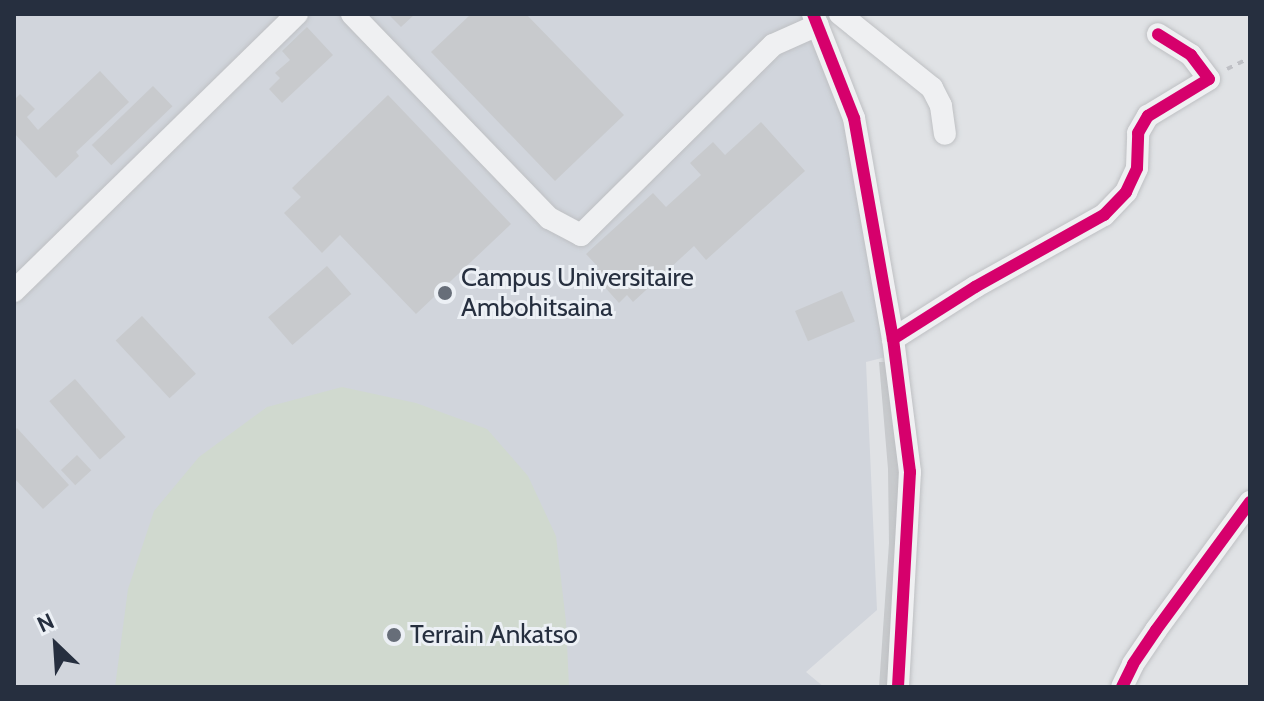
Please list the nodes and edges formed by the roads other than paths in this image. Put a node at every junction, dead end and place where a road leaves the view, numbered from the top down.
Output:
1 (297, 14) edge
2 (352, 14) edge
3 (840, 14) edge
4 (816, 20) edge
5 (1158, 34) dead end
6 (945, 134) dead end
7 (14, 291) edge
8 (893, 339) junction
9 (1250, 502) edge
10 (898, 687) edge
11 (1122, 687) edge

1 - 7 street
2 - 4 street
3 - 6 street
4 - 8 street
5 - 8 street
8 - 10 street
9 - 11 street

